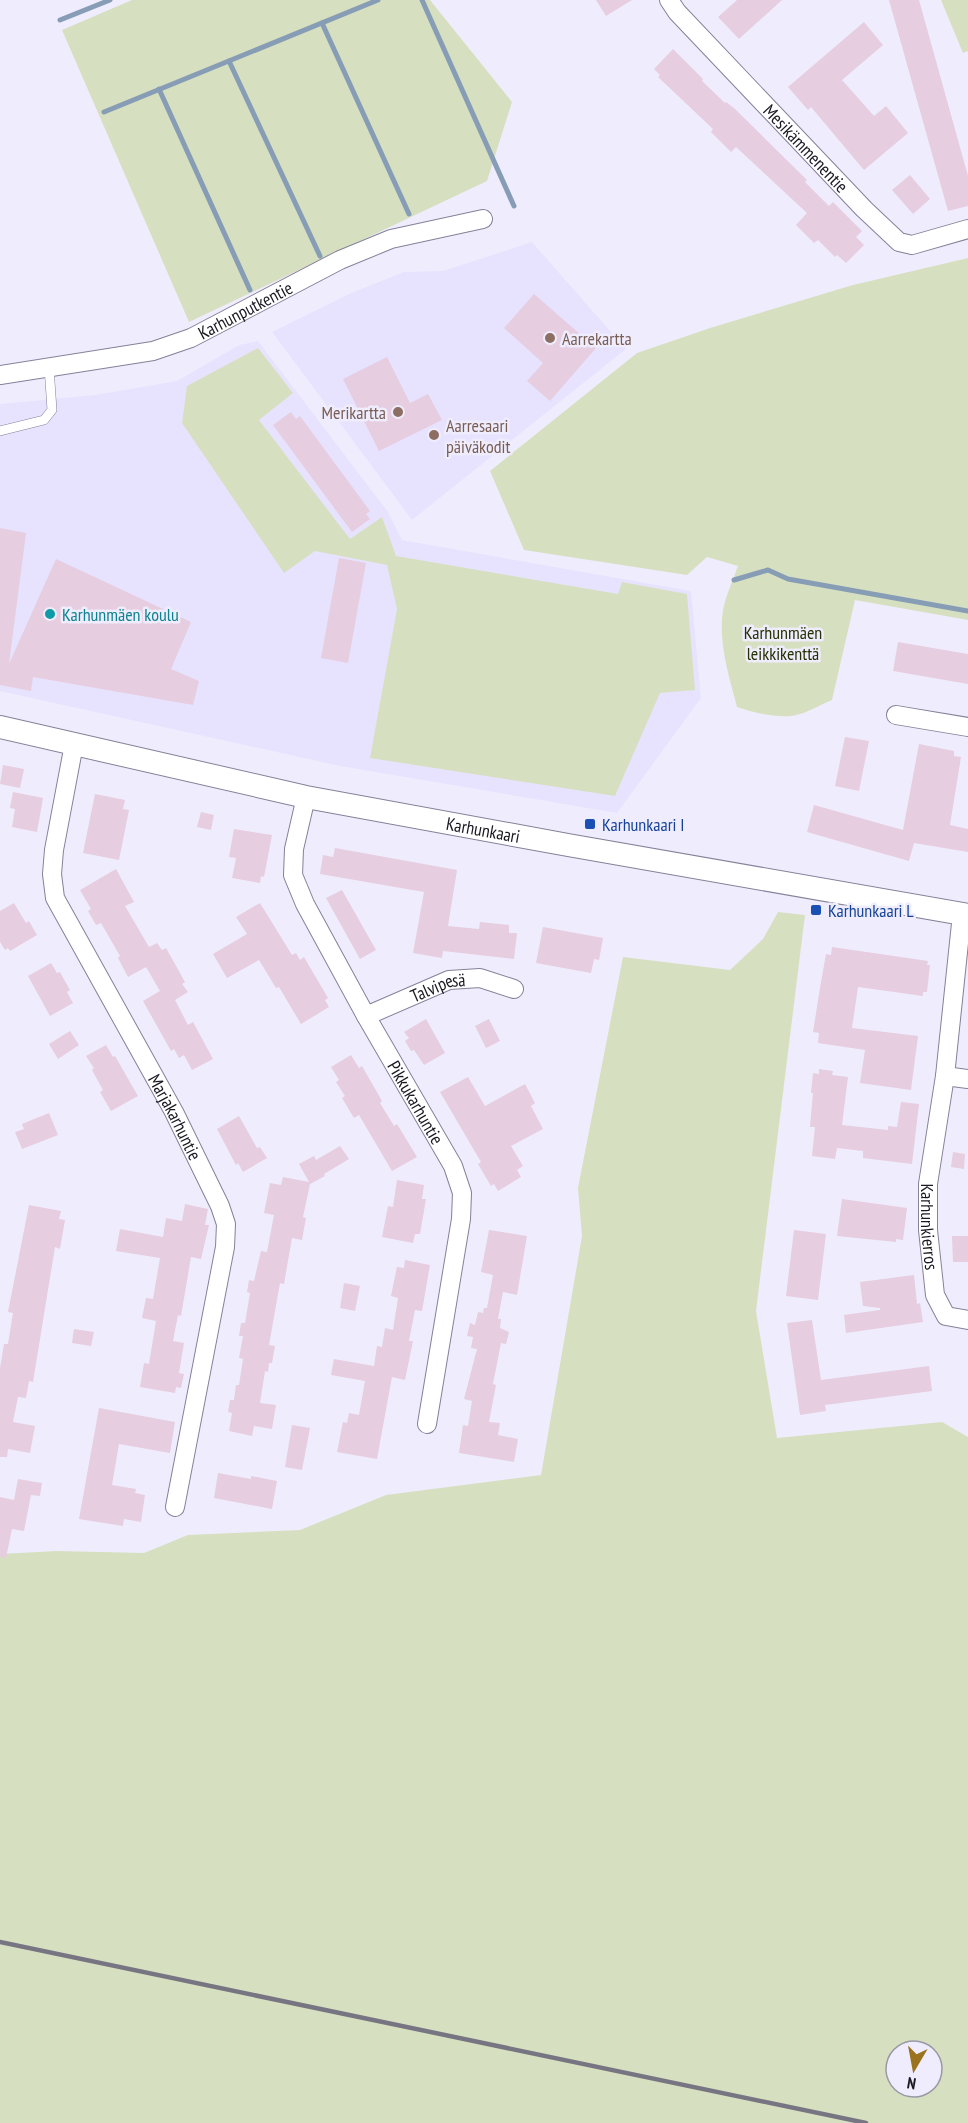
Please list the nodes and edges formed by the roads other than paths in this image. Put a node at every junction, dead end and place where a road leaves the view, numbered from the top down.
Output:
1 (679, 4) edge
2 (483, 219) dead end
3 (968, 229) edge
4 (49, 367) junction
5 (0, 375) edge
6 (0, 431) edge
7 (896, 715) dead end
8 (0, 727) edge
9 (968, 727) edge
10 (74, 744) junction
11 (306, 797) junction
12 (965, 915) edge
13 (514, 989) dead end
14 (366, 1016) junction
15 (945, 1076) junction
16 (968, 1079) edge
17 (968, 1320) edge
18 (427, 1424) dead end
19 (175, 1507) dead end

1 - 3 street, Mesikämmenentie
2 - 4 street, Karhunputkentie
4 - 5 street, Karhunputkentie
4 - 6 lane
7 - 9 street
8 - 10 street, Karhunkaari
10 - 11 street, Karhunkaari
10 - 19 street, Marjakarhuntie
11 - 12 street, Karhunkaari
11 - 14 street, Pikkukarhuntie
12 - 15 street, Karhunkierros
13 - 14 street, Talvipesä
14 - 18 street, Pikkukarhuntie
15 - 16 street
15 - 17 street, Karhunkierros

